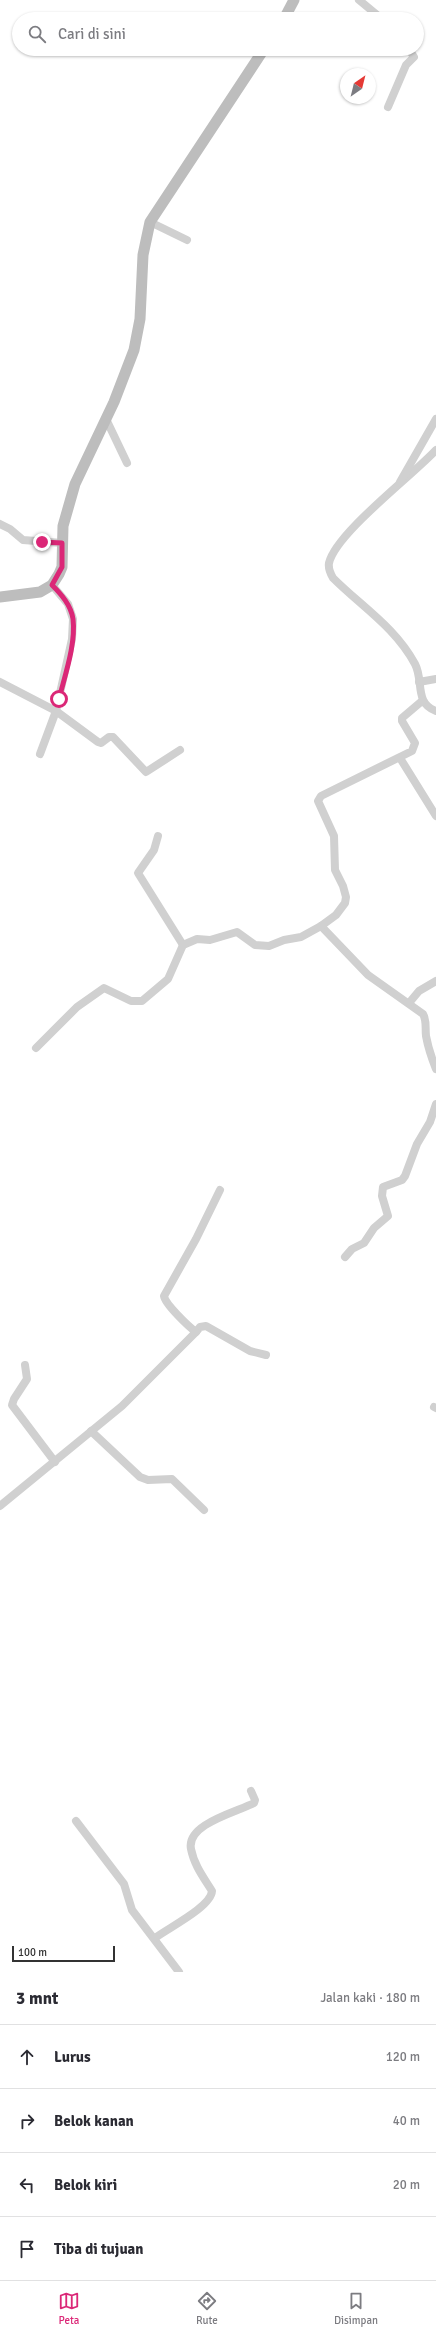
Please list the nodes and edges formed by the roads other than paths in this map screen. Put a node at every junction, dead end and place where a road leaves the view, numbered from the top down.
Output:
1 (294, 0) edge
2 (359, 0) edge
3 (288, 12) edge
4 (374, 12) edge
5 (259, 56) edge
6 (413, 56) edge
7 (388, 107) dead end
8 (150, 222) junction
9 (187, 240) dead end
10 (106, 419) junction
11 (436, 419) edge
12 (436, 450) edge
13 (126, 463) dead end
14 (395, 490) junction
15 (0, 524) edge
16 (62, 543) junction
17 (52, 585) junction
18 (0, 596) edge
19 (436, 679) edge
20 (0, 682) edge
21 (419, 682) junction
22 (422, 701) junction
23 (56, 711) junction
24 (436, 711) edge
25 (180, 750) dead end
26 (40, 754) dead end
27 (400, 758) junction
28 (436, 816) edge
29 (158, 836) dead end
30 (321, 926) junction
31 (183, 945) junction
32 (436, 981) edge
33 (409, 1003) junction
34 (36, 1048) dead end
35 (436, 1070) edge
36 (436, 1104) edge
37 (220, 1190) dead end
38 (345, 1257) dead end
39 (196, 1332) junction
40 (266, 1355) dead end
41 (24, 1365) dead end
42 (91, 1431) junction
43 (55, 1462) junction
44 (0, 1506) edge
45 (204, 1510) dead end
46 (251, 1790) dead end
47 (76, 1821) dead end
48 (155, 1938) junction
49 (179, 1972) edge

1 - 3 street
2 - 4 street
5 - 8 street
6 - 7 street
8 - 9 street
8 - 10 street
10 - 13 street
10 - 16 street
11 - 14 street
12 - 14 street
14 - 21 street
15 - 16 street
16 - 17 street
17 - 18 street
17 - 23 street
19 - 21 street
20 - 23 street
21 - 22 street
22 - 24 street
22 - 27 street
23 - 25 street
23 - 26 street
27 - 28 street
27 - 30 street
29 - 31 street
30 - 31 street
30 - 33 street
31 - 34 street
32 - 33 street
33 - 35 street
36 - 38 street
37 - 39 street
39 - 40 street
39 - 42 street
41 - 43 street
42 - 43 street
42 - 45 street
43 - 44 street
46 - 48 street
47 - 48 street
48 - 49 street

